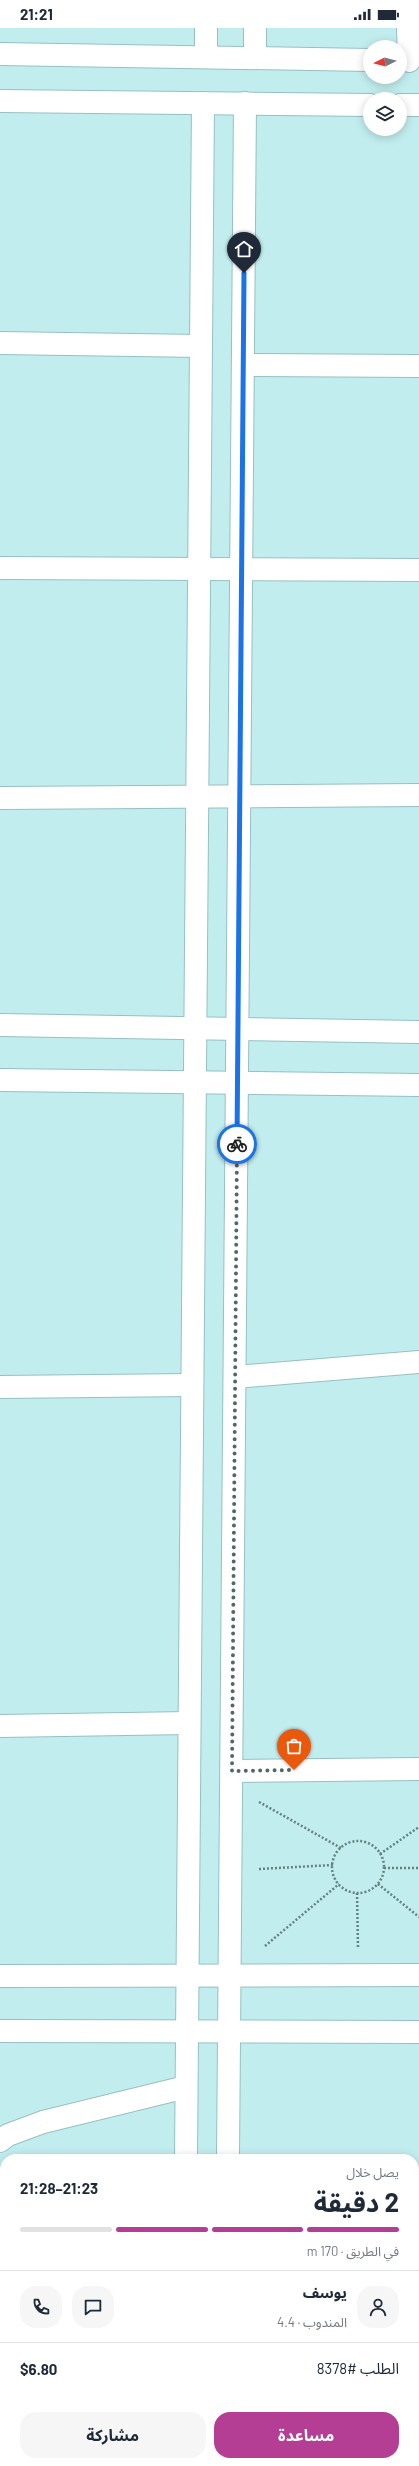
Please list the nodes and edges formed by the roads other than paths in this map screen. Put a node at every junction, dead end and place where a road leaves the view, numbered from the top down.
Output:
1 (206, 28) edge
2 (255, 28) edge
3 (408, 28) edge
4 (0, 54) edge
5 (206, 57) junction
6 (255, 58) junction
7 (363, 60) edge
8 (409, 61) edge
9 (0, 101) edge
10 (203, 103) junction
11 (245, 103) junction
12 (363, 105) edge
13 (407, 105) edge
14 (419, 105) edge
15 (0, 343) edge
16 (201, 346) junction
17 (244, 365) junction
18 (419, 366) edge
19 (0, 568) edge
20 (199, 569) junction
21 (242, 569) junction
22 (419, 570) edge
23 (419, 795) edge
24 (197, 796) junction
25 (240, 796) junction
26 (0, 798) edge
27 (0, 1025) edge
28 (195, 1029) junction
29 (238, 1029) junction
30 (419, 1032) edge
31 (0, 1080) edge
32 (195, 1082) junction
33 (237, 1083) junction
34 (419, 1085) edge
35 (419, 1362) edge
36 (235, 1377) junction
37 (192, 1385) junction
38 (0, 1387) edge
39 (189, 1723) junction
40 (0, 1726) edge
41 (419, 1769) edge
42 (231, 1779) junction
43 (419, 1975) edge
44 (0, 1976) edge
45 (187, 1976) junction
46 (230, 1976) junction
47 (0, 2031) edge
48 (187, 2031) junction
49 (229, 2031) junction
50 (419, 2032) edge
51 (186, 2087) junction
52 (0, 2141) edge
53 (186, 2154) edge
54 (228, 2154) edge

1 - 5 street
2 - 6 street
3 - 8 street
4 - 5 street
5 - 6 street
6 - 7 street
9 - 10 street
10 - 11 street
10 - 16 street
11 - 12 street
11 - 17 street
13 - 14 street
15 - 16 street
16 - 20 street
17 - 18 street
17 - 21 street
19 - 20 street
20 - 21 street
20 - 24 street
21 - 22 street
21 - 25 street
23 - 25 street
24 - 25 street
24 - 26 street
24 - 28 street
25 - 29 street
27 - 28 street
28 - 29 street
28 - 32 street
29 - 30 street
29 - 33 street
31 - 32 street
32 - 33 street
32 - 37 street
33 - 34 street
33 - 36 street
35 - 36 street
36 - 42 street
37 - 38 street
37 - 39 street
39 - 40 street
39 - 45 street
41 - 42 street
42 - 46 street
43 - 46 street
44 - 45 street
45 - 46 street
45 - 48 street
46 - 49 street
47 - 48 street
48 - 49 street
48 - 51 street
49 - 50 street
49 - 54 street
51 - 52 street
51 - 53 street

